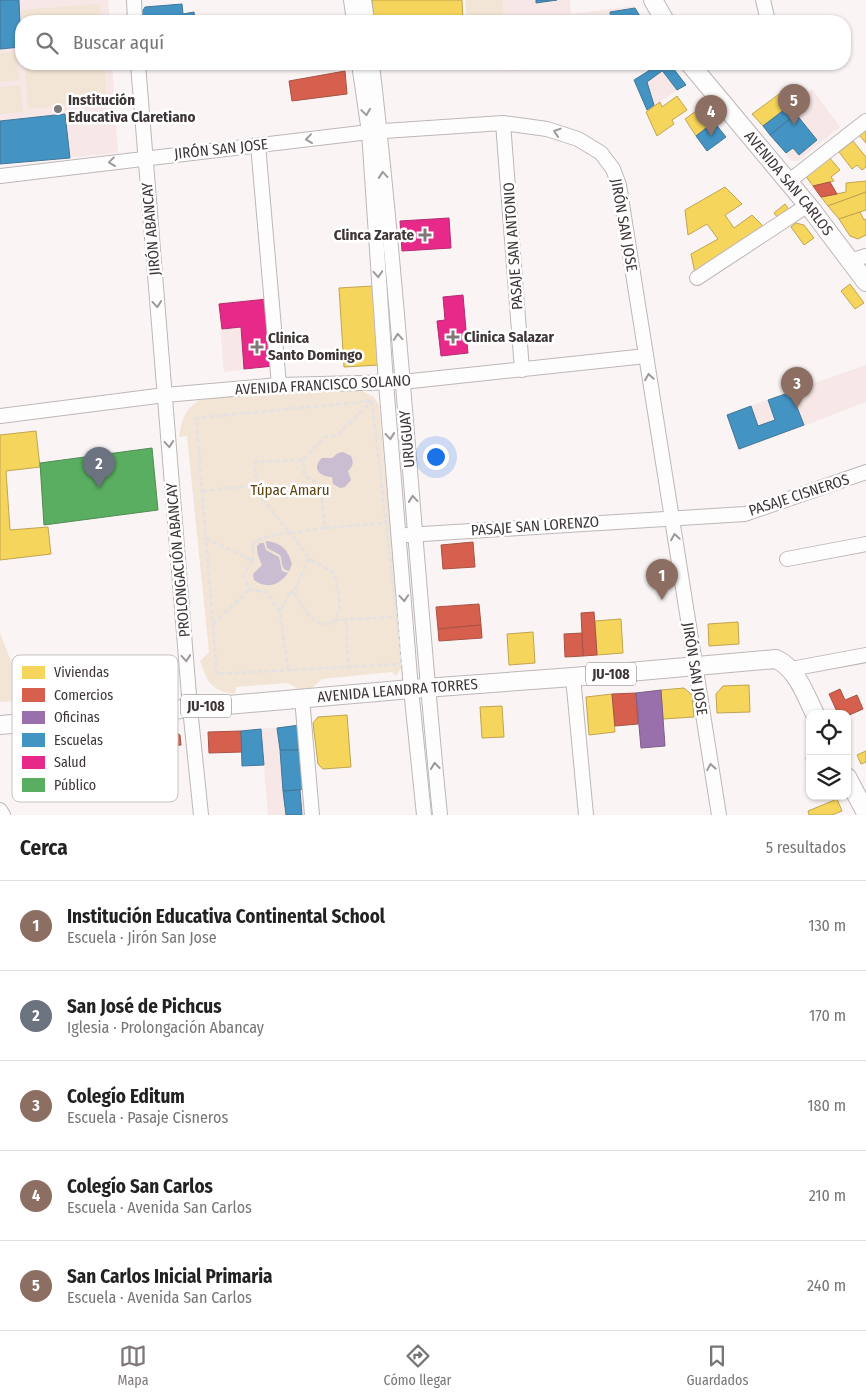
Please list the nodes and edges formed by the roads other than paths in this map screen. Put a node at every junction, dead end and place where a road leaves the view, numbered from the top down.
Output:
1 (134, 0) edge
2 (351, 0) edge
3 (364, 0) edge
4 (653, 0) edge
5 (763, 0) edge
6 (135, 15) edge
7 (353, 15) edge
8 (366, 15) edge
9 (662, 15) edge
10 (767, 15) edge
11 (138, 70) edge
12 (361, 70) edge
13 (372, 70) edge
14 (695, 70) edge
15 (866, 120) edge
16 (503, 123) junction
17 (374, 132) junction
18 (258, 145) junction
19 (145, 158) junction
20 (0, 176) edge
21 (788, 182) junction
22 (808, 205) junction
23 (858, 259) edge
24 (697, 278) dead end
25 (866, 282) edge
26 (646, 356) junction
27 (522, 370) junction
28 (402, 382) junction
29 (386, 383) junction
30 (279, 385) junction
31 (165, 395) junction
32 (0, 416) edge
33 (866, 472) edge
34 (671, 517) junction
35 (416, 534) junction
36 (399, 536) junction
37 (866, 544) edge
38 (787, 559) dead end
39 (866, 655) edge
40 (695, 666) junction
41 (791, 669) junction
42 (573, 677) junction
43 (419, 688) junction
44 (302, 698) junction
45 (190, 708) junction
46 (178, 709) edge
47 (813, 710) edge
48 (851, 784) edge
49 (0, 810) edge
50 (866, 813) edge
51 (3, 815) edge
52 (200, 815) edge
53 (312, 815) edge
54 (424, 815) edge
55 (440, 815) edge
56 (586, 815) edge
57 (718, 815) edge

1 - 6 street
2 - 7 street
3 - 8 street
4 - 9 main road
5 - 10 street
11 - 19 street, JIRÓN ABANCAY
12 -> 17 street, URUGUAY
13 - 17 street, URUGUAY
14 - 21 main road, AVENIDA SAN CARLOS
15 - 21 street
16 - 17 street, JIRÓN SAN JOSE
26 -> 16 street, JIRÓN SAN JOSE
16 - 27 street, PASAJE SAN ANTONIO
17 -> 18 street, JIRÓN SAN JOSE
28 -> 17 street, URUGUAY
17 -> 29 street, URUGUAY
18 - 19 street, JIRÓN SAN JOSE
18 - 30 street
19 -> 20 street, JIRÓN SAN JOSE
19 -> 31 street, JIRÓN ABANCAY
21 - 22 main road, AVENIDA SAN CARLOS
22 - 23 main road, AVENIDA SAN CARLOS
22 - 24 street
23 - 25 main road, AVENIDA SAN CARLOS
26 - 27 street, AVENIDA FRANCISCO SOLANO
34 -> 26 street, JIRÓN SAN JOSE
27 - 28 street, AVENIDA FRANCISCO SOLANO
28 - 29 street, AVENIDA FRANCISCO SOLANO
35 -> 28 street, URUGUAY
29 - 30 street, AVENIDA FRANCISCO SOLANO
29 -> 36 street, URUGUAY
30 - 31 street, AVENIDA FRANCISCO SOLANO
31 - 32 street, AVENIDA FRANCISCO SOLANO
31 -> 45 street, PROLONGACIÓN ABANCAY
33 - 34 street, PASAJE CISNEROS
34 - 35 street, PASAJE SAN LORENZO
40 -> 34 street, JIRÓN SAN JOSE
35 - 36 street, PASAJE SAN LORENZO
35 - 43 street, URUGUAY
36 -> 43 street, URUGUAY
37 - 38 street
39 - 41 street
40 - 41 main road, AVENIDA LEANDRA TORRES / JU-108
40 - 42 main road, AVENIDA LEANDRA TORRES / JU-108
57 -> 40 street, JIRÓN SAN JOSE
41 - 47 main road
42 - 43 main road, AVENIDA LEANDRA TORRES / JU-108
42 - 56 street
43 - 44 main road, AVENIDA LEANDRA TORRES / JU-108
43 - 54 street, URUGUAY
55 -> 43 street, URUGUAY
44 - 45 main road, AVENIDA LEANDRA TORRES / JU-108
44 - 53 street
45 - 46 main road, AVENIDA LEANDRA TORRES / JU-108
45 - 52 street, PROLONGACIÓN ABANCAY
48 - 50 main road
49 - 51 street

